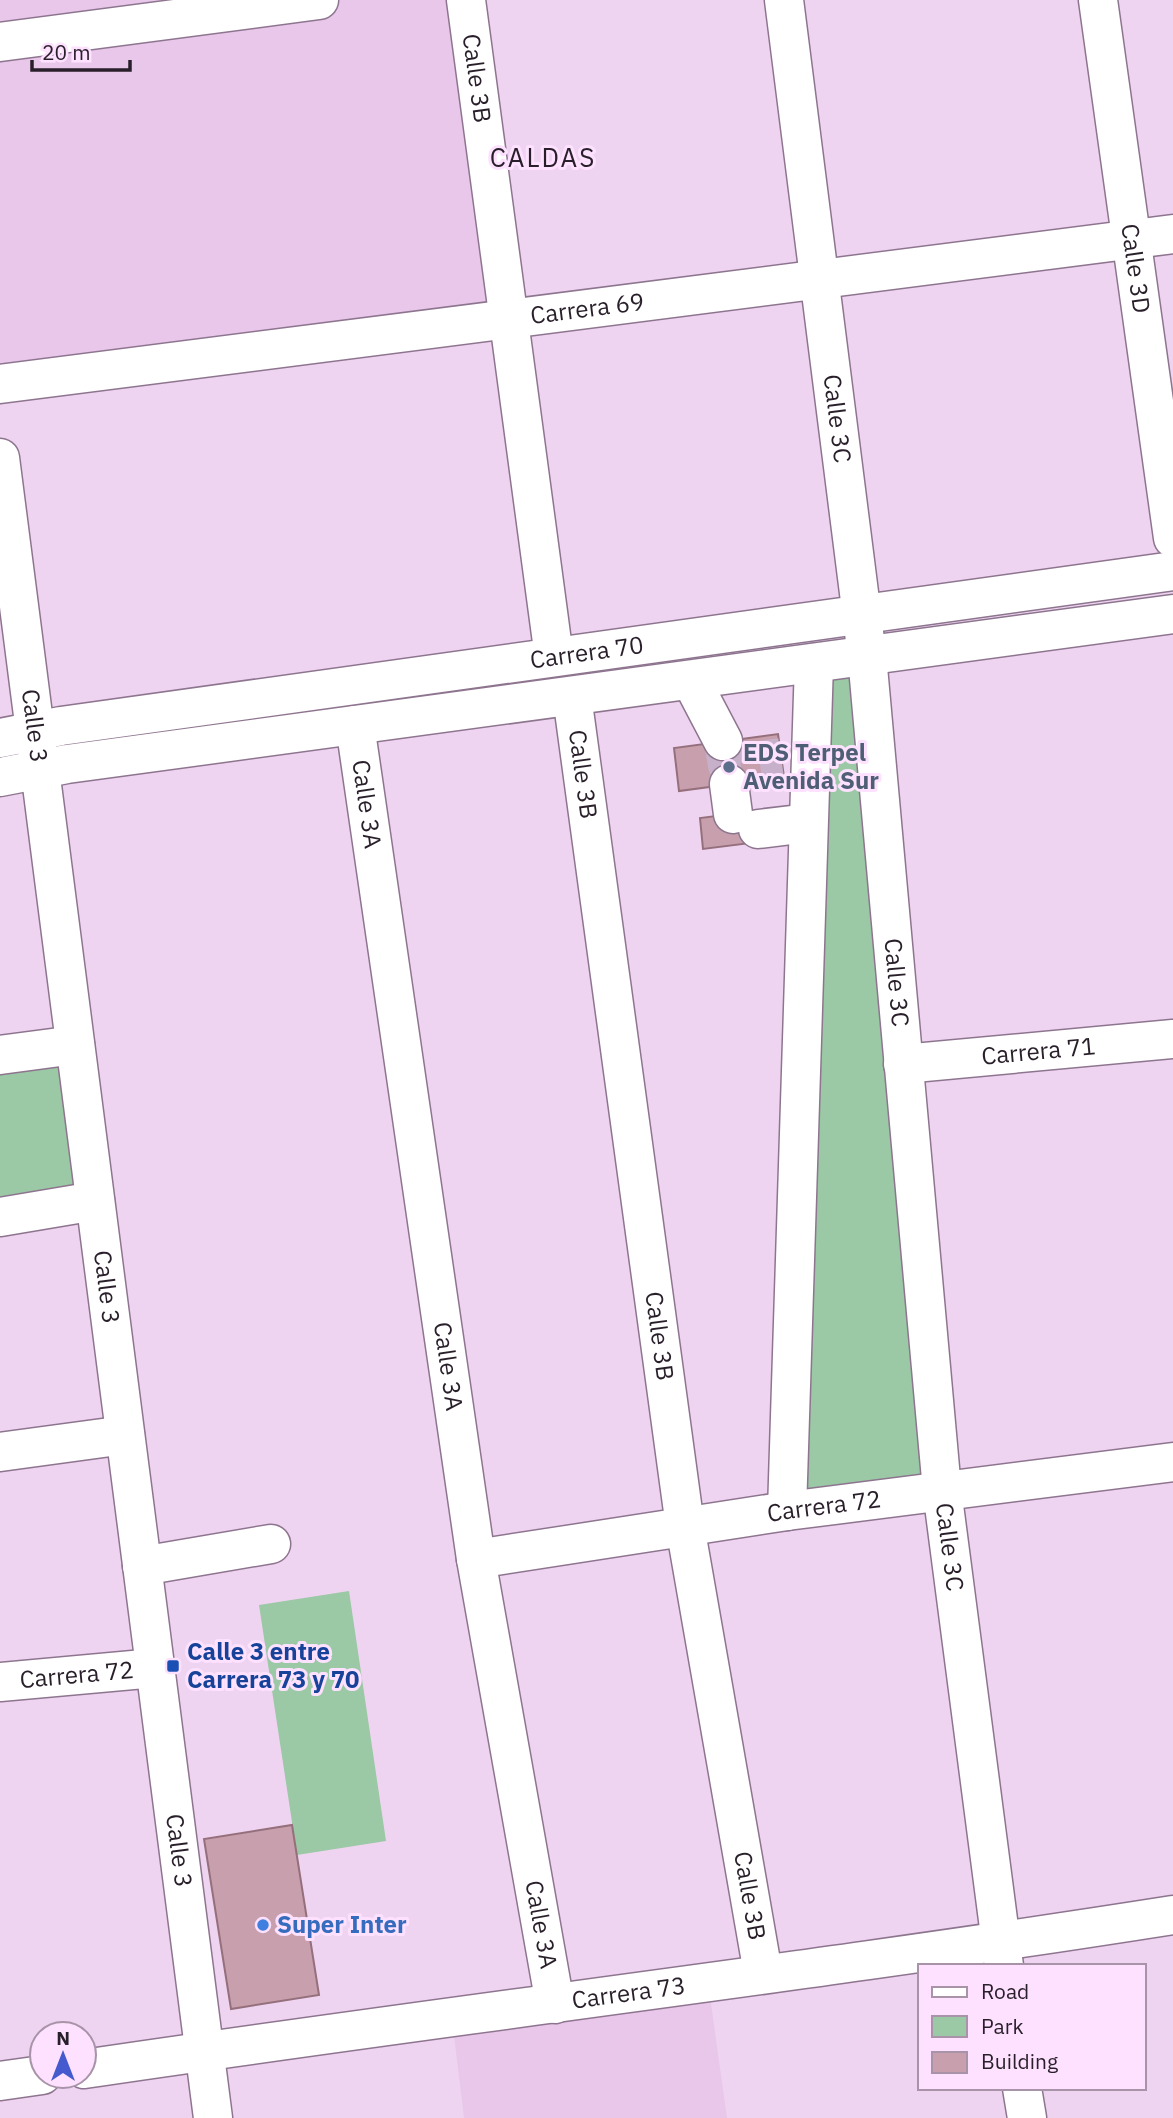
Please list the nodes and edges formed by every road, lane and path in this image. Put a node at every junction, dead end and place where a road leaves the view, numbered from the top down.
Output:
1 (319, 0) edge
2 (467, 0) edge
3 (784, 0) edge
4 (1098, 0) edge
5 (0, 42) edge
6 (1173, 234) edge
7 (1131, 239) junction
8 (819, 278) junction
9 (509, 318) junction
10 (0, 384) edge
11 (0, 458) edge
12 (1173, 538) edge
13 (1173, 571) edge
14 (860, 614) junction
15 (1173, 614) edge
16 (867, 656) junction
17 (554, 657) junction
18 (814, 663) junction
19 (691, 680) junction
20 (572, 696) junction
21 (355, 725) junction
22 (17, 734) edge
23 (723, 741) tunnel mouth
24 (40, 768) junction
25 (0, 776) edge
26 (740, 809) dead end
27 (808, 823) junction
28 (1173, 1039) edge
29 (75, 1045) junction
30 (0, 1055) edge
31 (903, 1064) junction
32 (95, 1201) junction
33 (0, 1217) edge
34 (125, 1435) junction
35 (0, 1452) edge
36 (1173, 1462) edge
37 (942, 1490) junction
38 (787, 1511) junction
39 (685, 1526) junction
40 (271, 1544) dead end
41 (476, 1559) junction
42 (142, 1566) junction
43 (155, 1668) junction
44 (0, 1682) edge
45 (1173, 1915) edge
46 (1002, 1954) edge
47 (763, 1973) junction
48 (555, 2004) junction
49 (204, 2052) junction
50 (98, 2067) edge
51 (28, 2078) edge
52 (0, 2081) edge
53 (1022, 2090) edge
54 (213, 2118) edge
55 (1027, 2118) edge

1 - 5 street
2 - 9 street, Calle 3B
3 - 8 street, Calle 3C
4 - 7 street, Calle 3D
6 - 7 street, Carrera 69
7 - 8 street, Carrera 69
7 - 12 street, Calle 3D
8 - 9 street, Carrera 69
8 - 14 street, Calle 3C
9 - 10 street, Carrera 69
9 - 17 street, Calle 3B
11 - 22 street, Calle 3
13 - 14 street, Carrera 70
14 - 16 street, Calle 3C
14 - 17 street, Carrera 70
15 - 16 street, Carrera 70
16 - 18 street, Carrera 70
16 - 31 street, Calle 3C
17 - 22 street, Carrera 70
18 - 19 street, Carrera 70
18 - 27 street
19 - 20 street, Carrera 70
19 - 23 street
20 - 21 street, Carrera 70
20 - 39 street, Calle 3B
21 - 24 street, Carrera 70
21 - 41 street, Calle 3A
22 - 24 street, Calle 3
24 - 25 street, Carrera 70
24 - 29 street, Calle 3
26 - 27 street
27 - 38 street
28 - 31 street, Carrera 71
29 - 30 street
29 - 32 street, Calle 3
31 - 37 street, Calle 3C
32 - 33 street
32 - 34 street, Calle 3
34 - 35 street
34 - 42 street, Calle 3
36 - 37 street, Carrera 72
37 - 38 street, Carrera 72
37 - 46 street, Calle 3C
38 - 39 street, Carrera 72
39 - 41 street, Carrera 72
39 - 47 street, Calle 3B
40 - 42 street
41 - 48 street, Calle 3A
42 - 43 street, Calle 3
43 - 44 street, Carrera 72
43 - 49 street, Calle 3
45 - 46 street, Carrera 73
46 - 47 street, Carrera 73
47 - 48 street, Carrera 73
48 - 49 street, Carrera 73
49 - 50 street, Carrera 73
49 - 54 street, Calle 3
51 - 52 street
53 - 55 street

